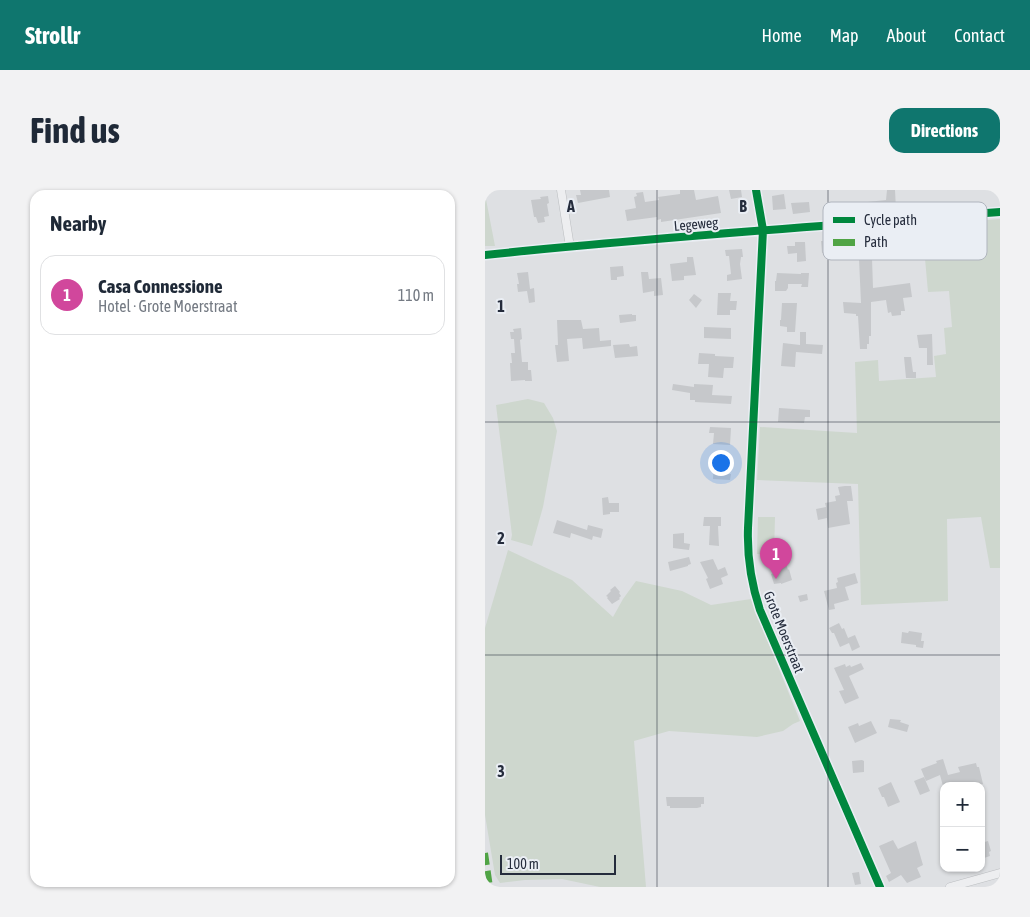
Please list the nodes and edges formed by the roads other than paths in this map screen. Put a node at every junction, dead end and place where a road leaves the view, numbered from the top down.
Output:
1 (561, 190) edge
2 (757, 190) edge
3 (1000, 212) edge
4 (987, 213) edge
5 (823, 225) edge
6 (763, 230) junction
7 (570, 247) junction
8 (485, 255) edge
9 (1000, 873) edge
10 (880, 887) edge
11 (950, 887) edge

1 - 7 street
2 - 6 street, Grote Moerstraat
3 - 4 street, Legeweg
5 - 6 street, Legeweg
6 - 7 street, Legeweg
6 - 10 street, Grote Moerstraat
7 - 8 street, Legeweg
9 - 11 street

